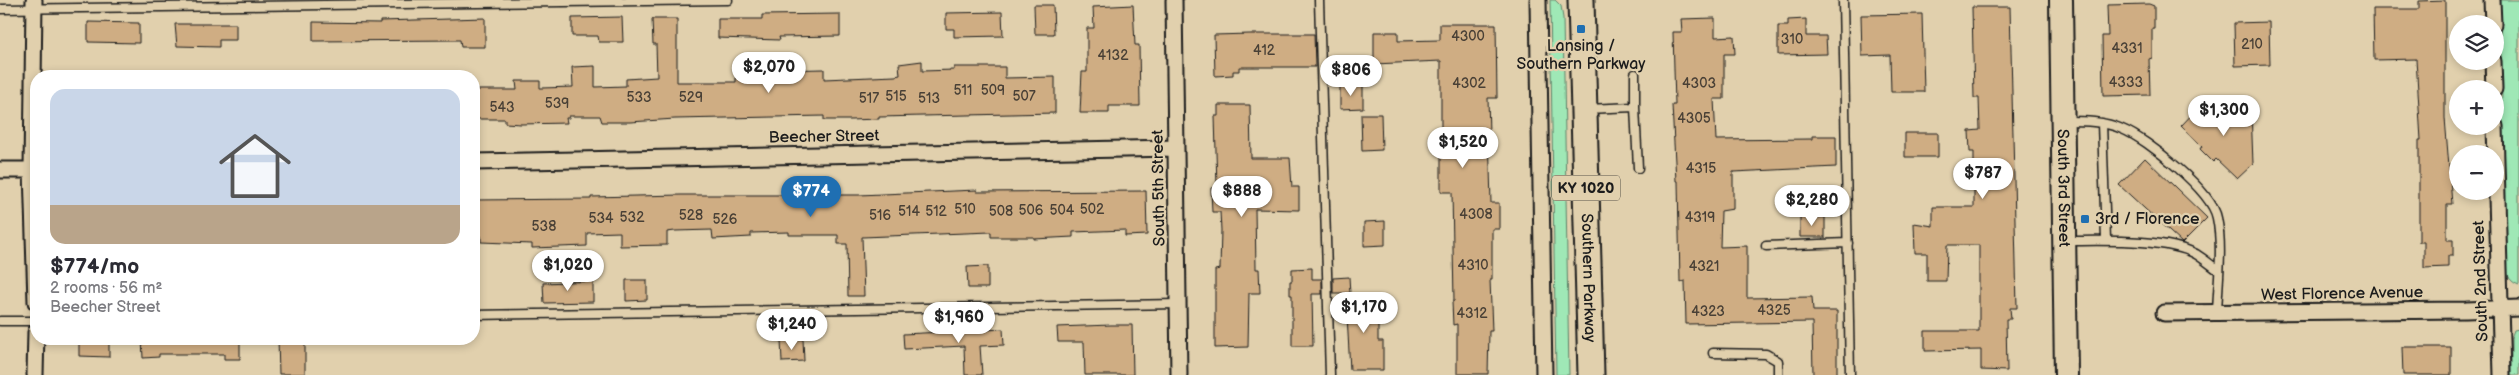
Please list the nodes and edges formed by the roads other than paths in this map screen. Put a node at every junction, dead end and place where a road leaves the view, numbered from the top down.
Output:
1 (728, 0) edge
2 (1174, 0) edge
3 (1319, 0) edge
4 (1538, 0) edge
5 (1581, 0) edge
6 (1843, 0) edge
7 (2061, 0) edge
8 (2492, 0) edge
9 (34, 4) edge
10 (0, 9) edge
11 (2493, 15) edge
12 (34, 70) edge
13 (1634, 74) dead end
14 (1635, 107) junction
15 (1584, 109) junction
16 (2064, 120) junction
17 (2102, 123) junction
18 (2495, 135) edge
19 (1175, 148) junction
20 (480, 162) edge
21 (1638, 168) dead end
22 (0, 170) edge
23 (30, 170) edge
24 (2065, 240) junction
25 (2106, 240) junction
26 (1848, 242) junction
27 (1766, 246) dead end
28 (2218, 270) junction
29 (1179, 304) junction
30 (2499, 308) junction
31 (2519, 308) edge
32 (2217, 312) junction
33 (2164, 313) dead end
34 (480, 315) edge
35 (0, 321) edge
36 (30, 321) edge
37 (36, 345) edge
38 (1713, 352) dead end
39 (35, 375) edge
40 (1179, 375) edge
41 (1330, 375) edge
42 (1544, 375) edge
43 (1591, 375) edge
44 (1778, 375) edge
45 (1850, 375) edge
46 (2066, 375) edge
47 (2502, 375) edge

1 - 9 lane
2 - 19 street, South 5th Street
3 - 41 lane
4 - 42 street
5 - 15 main road, Southern Parkway / KY 1020
6 - 26 lane
7 - 16 main road, South 3rd Street
8 - 11 street
9 - 10 lane
9 - 12 street
13 - 14 lane
14 - 15 lane
14 - 21 lane
15 - 43 main road, Southern Parkway / KY 1020
16 - 17 lane
16 - 24 main road, South 3rd Street
17 - 25 lane
17 - 28 lane
18 - 30 street, South 2nd Street
19 - 20 street, Beecher Street
19 - 29 street, South 5th Street
22 - 23 street
24 - 25 lane
24 - 46 main road, South 3rd Street
25 - 28 lane
26 - 27 lane
26 - 45 lane
28 - 32 lane
29 - 34 lane
29 - 40 street, South 5th Street
30 - 31 street, West Florence Avenue
30 - 32 street, West Florence Avenue
30 - 47 street, South 2nd Street
32 - 33 street, West Florence Avenue
35 - 36 lane
37 - 39 street
38 - 44 lane

